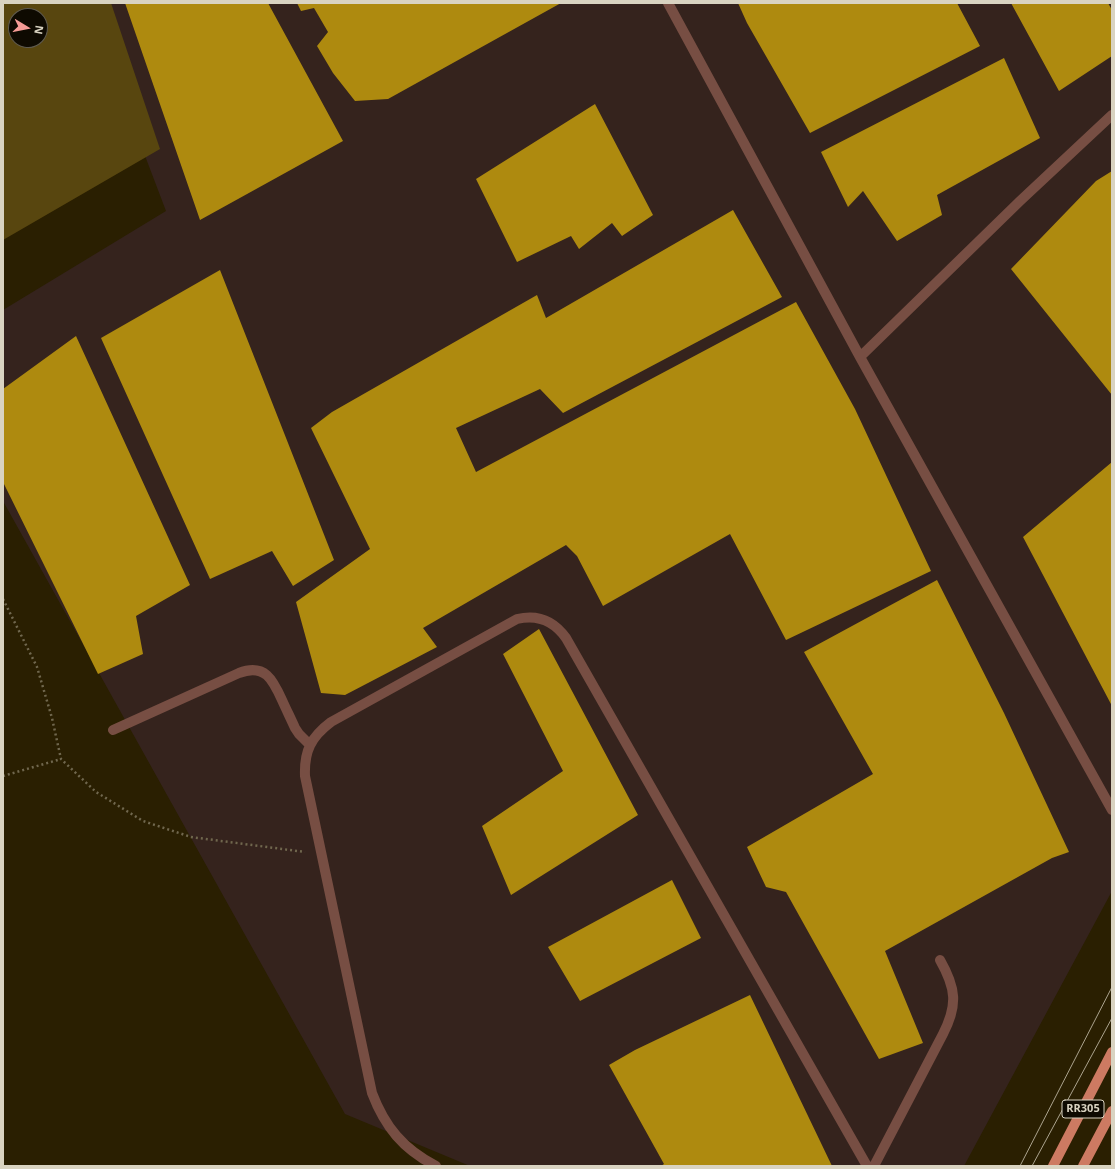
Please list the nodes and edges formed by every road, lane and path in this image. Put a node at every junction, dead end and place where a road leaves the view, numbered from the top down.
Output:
1 (668, 3) edge
2 (1112, 115) edge
3 (860, 357) junction
4 (3, 599) edge
5 (113, 730) dead end
6 (310, 745) junction
7 (61, 760) junction
8 (3, 776) edge
9 (1112, 810) edge
10 (322, 855) junction
11 (940, 960) dead end
12 (1112, 1052) edge
13 (1112, 1111) edge
14 (436, 1166) edge
15 (868, 1166) edge
16 (874, 1166) edge
17 (1053, 1166) edge
18 (1082, 1166) edge

1 - 3 street
2 - 3 street
3 - 9 street
4 - 7 path
5 - 6 street
6 - 10 street
6 - 15 street
7 - 8 path
7 - 10 path
10 - 14 street
11 - 16 street
12 - 17 main road, RR305
13 - 18 main road, RR305

